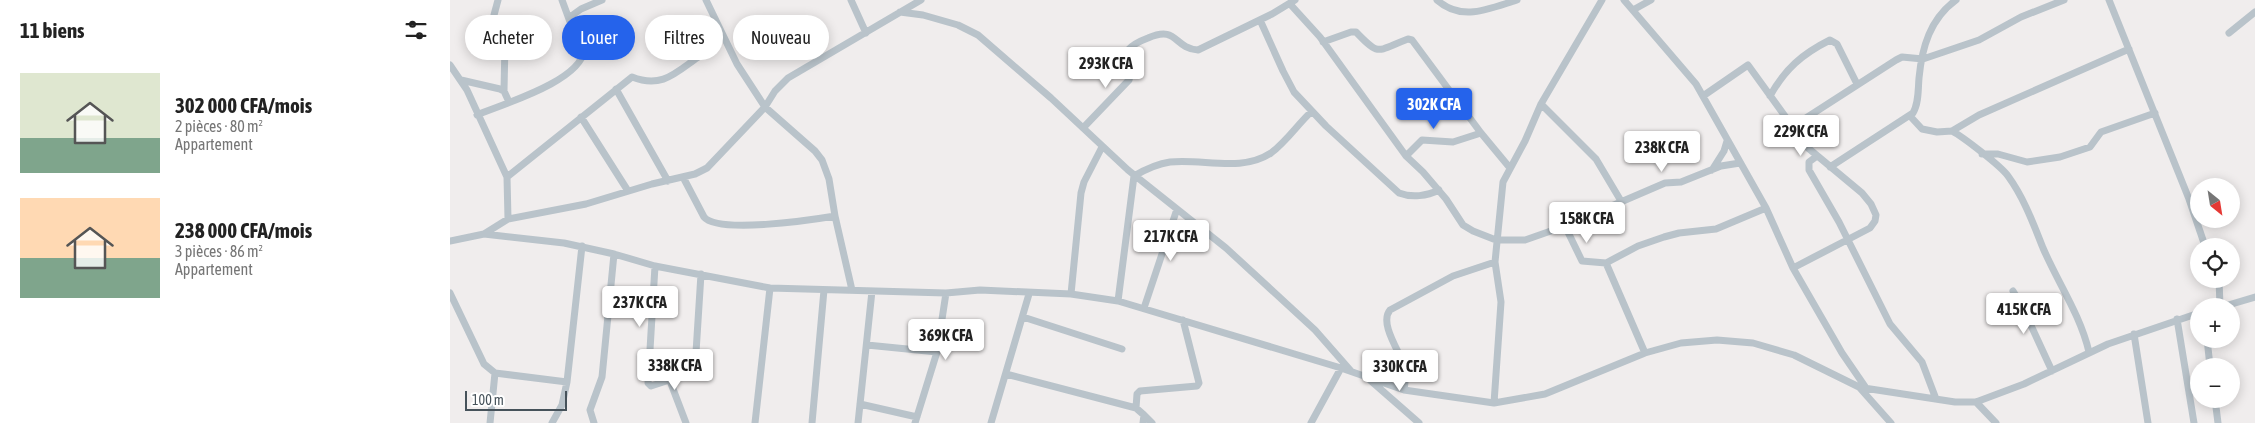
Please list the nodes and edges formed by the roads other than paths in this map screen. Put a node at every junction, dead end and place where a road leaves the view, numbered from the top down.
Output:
1 (498, 0) edge
2 (602, 0) edge
3 (706, 0) edge
4 (851, 0) edge
5 (921, 0) edge
6 (1437, 0) edge
7 (1517, 0) edge
8 (1602, 0) edge
9 (1624, 0) edge
10 (1651, 0) edge
11 (1956, 0) edge
12 (2064, 0) edge
13 (2109, 0) edge
14 (563, 2) edge
15 (1292, 2) edge
16 (581, 9) junction
17 (1633, 10) junction
18 (900, 12) junction
19 (2255, 12) edge
20 (569, 15) edge
21 (573, 15) edge
22 (1260, 20) junction
23 (866, 33) junction
24 (2229, 33) dead end
25 (1323, 42) junction
26 (2129, 48) junction
27 (1923, 59) junction
28 (581, 60) edge
29 (694, 60) edge
30 (450, 65) edge
31 (461, 80) junction
32 (1857, 84) junction
33 (616, 89) junction
34 (504, 91) junction
35 (1703, 96) junction
36 (1770, 96) junction
37 (509, 102) junction
38 (1541, 104) junction
39 (765, 107) junction
40 (1311, 112) junction
41 (2155, 113) junction
42 (477, 115) junction
43 (1910, 116) junction
44 (581, 117) junction
45 (1083, 128) junction
46 (1792, 128) junction
47 (1952, 131) junction
48 (1481, 133) junction
49 (1728, 141) junction
50 (1102, 147) junction
51 (1982, 154) junction
52 (1406, 156) junction
53 (1817, 156) junction
54 (1740, 163) junction
55 (1830, 167) junction
56 (1510, 168) junction
57 (1712, 170) junction
58 (1134, 176) junction
59 (507, 177) junction
60 (683, 177) junction
61 (668, 181) junction
62 (1438, 190) junction
63 (628, 191) junction
64 (1621, 201) junction
65 (1766, 208) junction
66 (1177, 209) junction
67 (835, 216) junction
68 (508, 219) junction
69 (1565, 226) junction
70 (484, 234) junction
71 (2202, 238) edge
72 (1496, 240) junction
73 (1847, 240) junction
74 (450, 241) edge
75 (582, 246) junction
76 (614, 254) junction
77 (1495, 262) junction
78 (1606, 263) junction
79 (655, 266) junction
80 (1793, 268) junction
81 (701, 274) junction
82 (770, 288) junction
83 (824, 290) junction
84 (852, 290) junction
85 (872, 291) junction
86 (2013, 291) dead end
87 (450, 293) edge
88 (946, 293) junction
89 (1029, 294) junction
90 (1071, 294) junction
91 (2255, 298) edge
92 (1118, 301) junction
93 (2240, 302) edge
94 (1144, 308) junction
95 (2190, 316) edge
96 (1023, 317) junction
97 (1183, 320) junction
98 (2177, 320) junction
99 (2134, 334) junction
100 (866, 345) junction
101 (1122, 348) dead end
102 (937, 352) junction
103 (2089, 352) junction
104 (1645, 353) junction
105 (1341, 368) junction
106 (2052, 371) junction
107 (1352, 372) junction
108 (495, 373) junction
109 (1006, 374) junction
110 (1368, 378) junction
111 (670, 381) junction
112 (566, 382) junction
113 (1862, 388) junction
114 (1404, 390) junction
115 (1936, 399) junction
116 (1976, 402) junction
117 (1494, 403) junction
118 (860, 404) junction
119 (1136, 408) junction
120 (2216, 408) edge
121 (1144, 419) edge
122 (916, 420) edge
123 (490, 423) edge
124 (552, 423) edge
125 (594, 423) edge
126 (686, 423) edge
127 (755, 423) edge
128 (812, 423) edge
129 (858, 423) edge
130 (991, 423) edge
131 (1152, 423) edge
132 (1311, 423) edge
133 (1419, 423) edge
134 (1891, 423) edge
135 (1996, 423) edge
136 (2148, 423) edge
137 (2194, 423) edge
138 (2218, 423) edge

1 - 34 street
2 - 16 street
3 - 39 street
4 - 23 street
5 - 18 street
6 - 7 street
8 - 38 street
9 - 17 street
10 - 17 street
11 - 27 street
12 - 27 street
13 - 26 street
14 - 16 street
14 - 20 street
15 - 22 street
15 - 25 street
16 - 21 street
17 - 35 street
18 - 23 street
18 - 45 street
19 - 24 street
22 - 40 street
22 - 45 street
23 - 39 street
25 - 48 street
25 - 52 street
26 - 41 street
26 - 47 street
27 - 32 street
27 - 43 street
28 - 37 street
29 - 33 street
30 - 31 street
31 - 34 street
31 - 42 street
32 - 36 street
32 - 46 street
33 - 44 street
33 - 61 street
34 - 37 street
35 - 36 street
35 - 49 street
36 - 46 street
37 - 42 street
38 - 56 street
38 - 64 street
39 - 60 street
39 - 67 street
40 - 58 street
40 - 62 street
41 - 51 street
41 - 71 street
42 - 59 street
43 - 47 street
43 - 55 street
44 - 59 street
44 - 63 street
45 - 50 street
46 - 53 street
47 - 51 street
48 - 52 street
48 - 56 street
49 - 54 street
49 - 57 street
50 - 58 street
50 - 90 street
51 - 103 street
52 - 62 street
53 - 55 street
53 - 73 street
54 - 57 street
54 - 65 street
55 - 73 street
56 - 72 street
57 - 64 street
58 - 66 street
58 - 92 street
59 - 68 street
60 - 61 street
60 - 67 street
61 - 63 street
62 - 72 street
63 - 68 street
64 - 69 street
65 - 78 street
65 - 80 street
66 - 94 street
66 - 107 street
67 - 84 street
68 - 70 street
69 - 72 street
69 - 78 street
70 - 74 street
70 - 75 street
72 - 77 street
73 - 80 street
73 - 115 street
75 - 76 street
75 - 112 street
76 - 79 street
76 - 125 street
77 - 114 street
77 - 117 street
78 - 104 street
79 - 81 street
79 - 111 street
80 - 113 street
81 - 82 street
81 - 111 street
82 - 83 street
82 - 127 street
83 - 84 street
83 - 128 street
84 - 85 street
85 - 88 street
85 - 100 street
86 - 106 street
87 - 108 street
88 - 89 street
88 - 102 street
89 - 90 street
89 - 96 street
90 - 92 street
91 - 93 street
92 - 94 street
94 - 97 street
95 - 98 street
96 - 101 street
96 - 109 street
97 - 105 street
97 - 119 street
98 - 99 street
98 - 137 street
99 - 103 street
99 - 136 street
100 - 102 street
100 - 118 street
102 - 122 street
103 - 106 street
104 - 113 street
104 - 117 street
105 - 107 street
105 - 132 street
106 - 116 street
107 - 110 street
108 - 112 street
108 - 123 street
109 - 119 street
109 - 130 street
110 - 114 street
110 - 133 street
111 - 126 street
112 - 124 street
113 - 115 street
113 - 134 street
114 - 117 street
115 - 116 street
116 - 135 street
118 - 122 street
118 - 129 street
119 - 121 street
120 - 138 street
121 - 131 street

